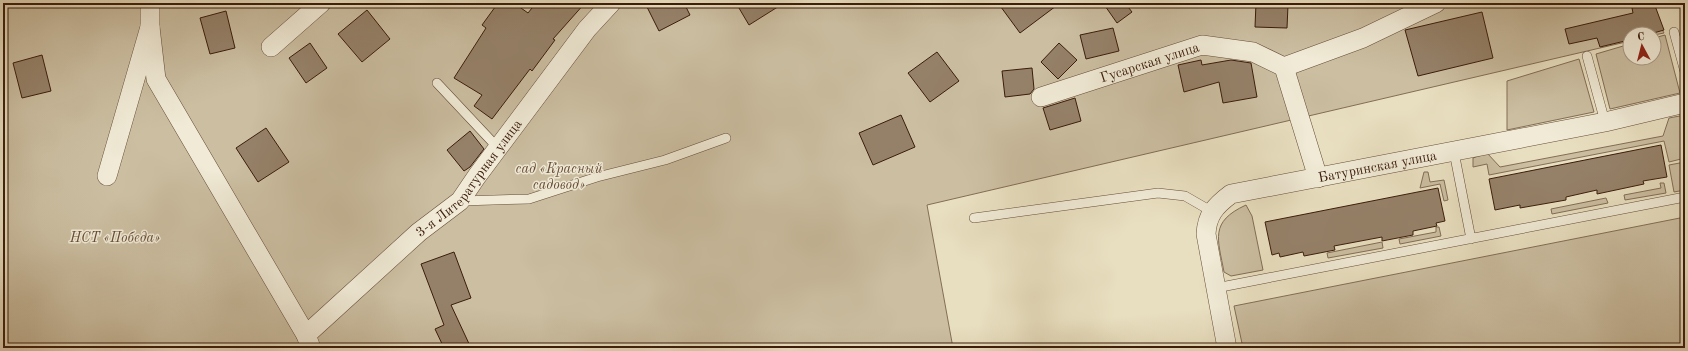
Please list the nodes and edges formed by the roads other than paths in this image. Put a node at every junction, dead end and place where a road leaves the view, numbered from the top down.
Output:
1 (150, 3) edge
2 (321, 3) edge
3 (611, 3) edge
4 (1436, 3) edge
5 (150, 27) junction
6 (1674, 32) dead end
7 (272, 47) dead end
8 (1587, 56) dead end
9 (1284, 67) junction
10 (1685, 72) edge
11 (437, 83) dead end
12 (1041, 97) dead end
13 (1685, 103) edge
14 (1605, 122) junction
15 (726, 138) dead end
16 (498, 148) junction
17 (1454, 152) junction
18 (107, 176) dead end
19 (1318, 178) junction
20 (1685, 197) edge
21 (460, 201) junction
22 (1212, 211) junction
23 (974, 218) dead end
24 (1471, 239) junction
25 (1216, 288) junction
26 (308, 342) edge
27 (1227, 348) edge

1 - 5 street
2 - 7 street
3 - 16 street, 3-я Литературная улица
4 - 9 street
5 - 18 street
5 - 26 street
6 - 10 lane
8 - 14 lane
9 - 12 street, Гусарская улица
9 - 19 street
11 - 16 lane
13 - 14 street, Батуринская улица
14 - 17 street, Батуринская улица
15 - 21 lane
16 - 21 street, 3-я Литературная улица
17 - 19 street, Батуринская улица
17 - 24 lane
19 - 22 street, Батуринская улица
20 - 24 lane
21 - 26 street, 3-я Литературная улица
22 - 23 lane
22 - 25 street
24 - 25 lane
25 - 27 street

